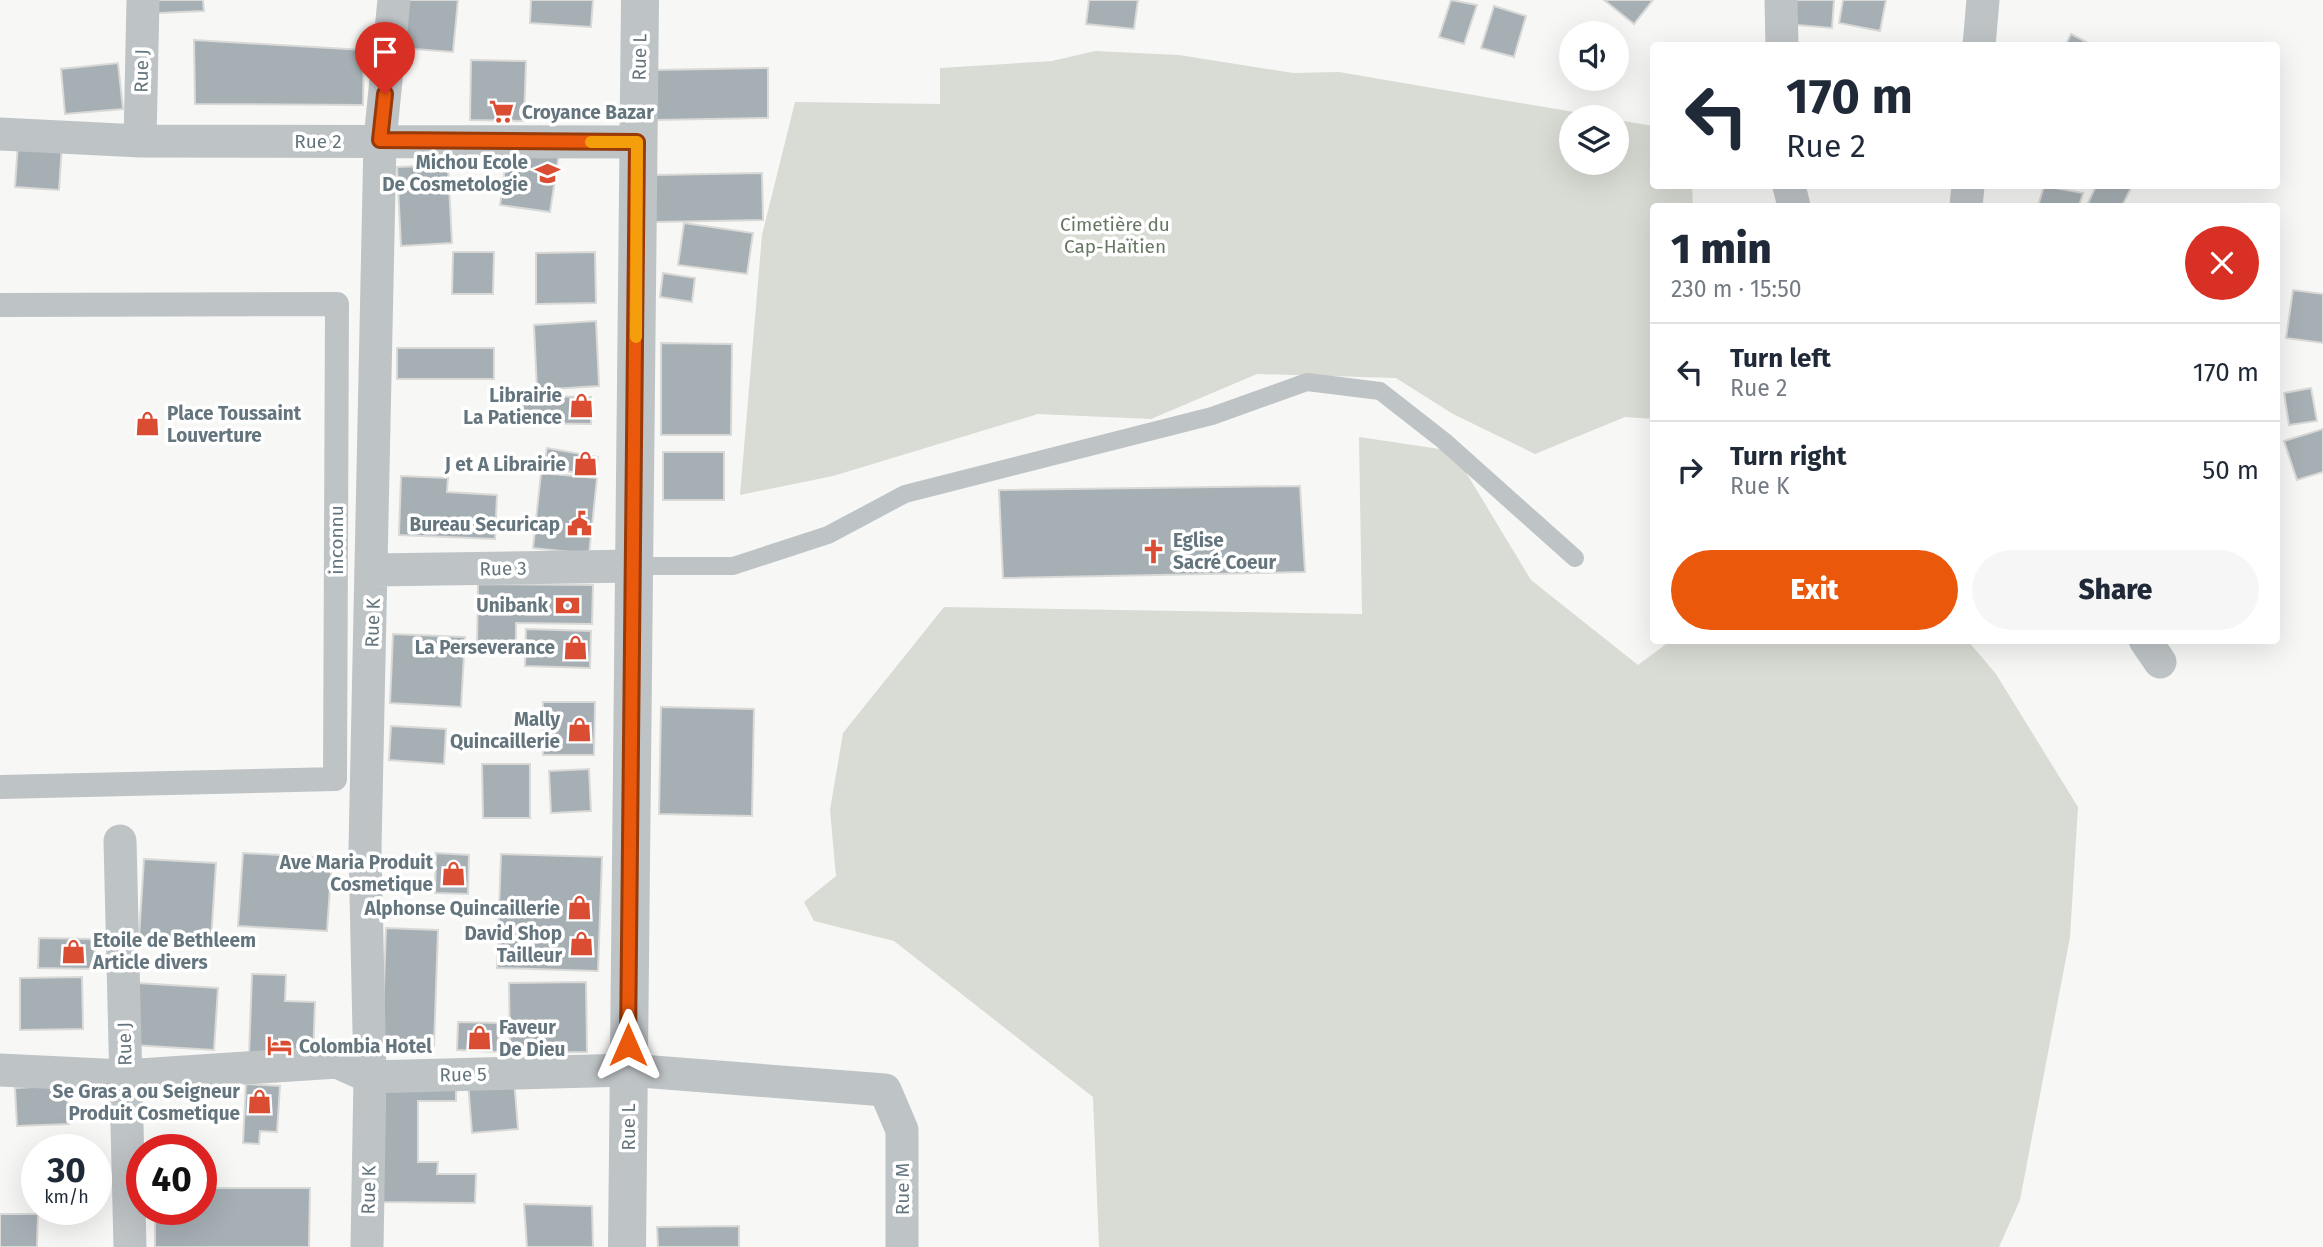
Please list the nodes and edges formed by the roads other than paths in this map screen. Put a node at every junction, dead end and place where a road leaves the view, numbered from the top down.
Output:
1 (143, 0) edge
2 (394, 0) edge
3 (640, 0) edge
4 (1782, 0) edge
5 (1983, 0) edge
6 (1782, 42) edge
7 (1979, 42) edge
8 (0, 134) edge
9 (380, 140) junction
10 (140, 141) junction
11 (637, 142) junction
12 (0, 305) edge
13 (1575, 558) dead end
14 (634, 566) junction
15 (373, 570) junction
16 (0, 787) edge
17 (120, 841) dead end
18 (0, 1070) edge
19 (628, 1070) junction
20 (124, 1076) junction
21 (370, 1077) junction
22 (902, 1130) joint
23 (130, 1247) edge
24 (367, 1247) edge
25 (627, 1247) edge
26 (902, 1247) edge

1 - 10 street, Rue J
2 - 9 street, Rue K
3 - 11 street, Rue L
4 - 6 street
5 - 7 street
8 - 10 street, Rue 2
9 - 10 street, Rue 2
9 - 11 street, Rue 2
9 - 15 street, Rue K
11 - 14 street, Rue L
12 - 16 street, inconnu
13 - 14 lane
14 - 15 street, Rue 3
14 - 19 street, Rue L
15 - 21 street, Rue K
17 - 20 street, Rue J
18 - 20 street, Rue 5
19 - 21 street, Rue 5
19 - 22 street, Rue 5
19 - 25 street, Rue L
20 - 21 street, Rue 5
20 - 23 street, Rue J
21 - 24 street, Rue K
22 - 26 street, Rue M

